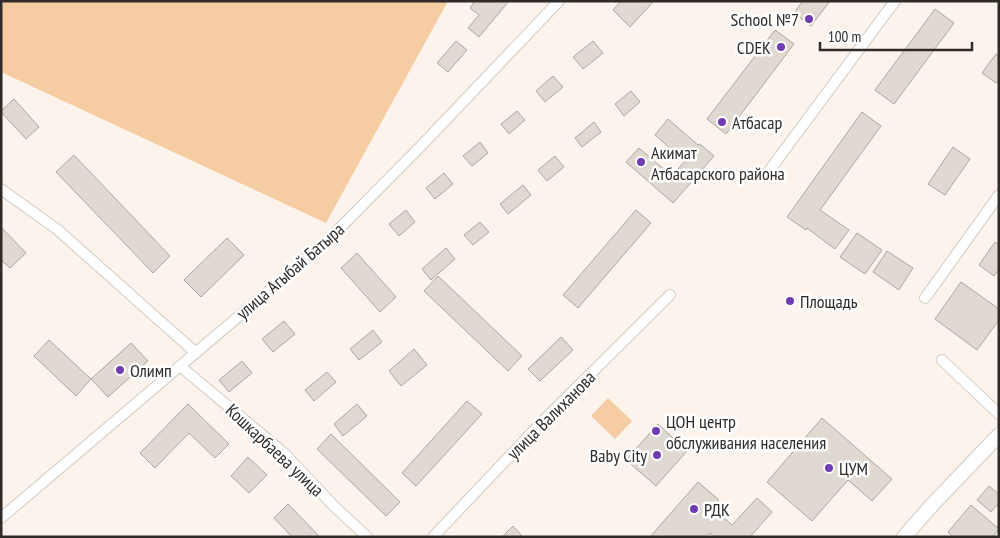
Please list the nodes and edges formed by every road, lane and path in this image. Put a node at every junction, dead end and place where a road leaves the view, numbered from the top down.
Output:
1 (559, 1) edge
2 (895, 1) edge
3 (769, 171) dead end
4 (1, 189) edge
5 (999, 194) edge
6 (670, 295) dead end
7 (925, 298) dead end
8 (196, 353) junction
9 (942, 360) dead end
10 (180, 366) junction
11 (999, 414) edge
12 (999, 435) edge
13 (1, 518) edge
14 (367, 537) edge
15 (433, 537) edge
16 (904, 537) edge

1 - 8 street, улица Агыбай Батыра
2 - 3 street
4 - 8 street
5 - 7 street
6 - 15 street, улица Валиханова
8 - 10 street, улица Агыбай Батыра
9 - 11 street
10 - 13 street, улица Агыбай Батыра
10 - 14 street, Кошкарбаева улица
12 - 16 main road

